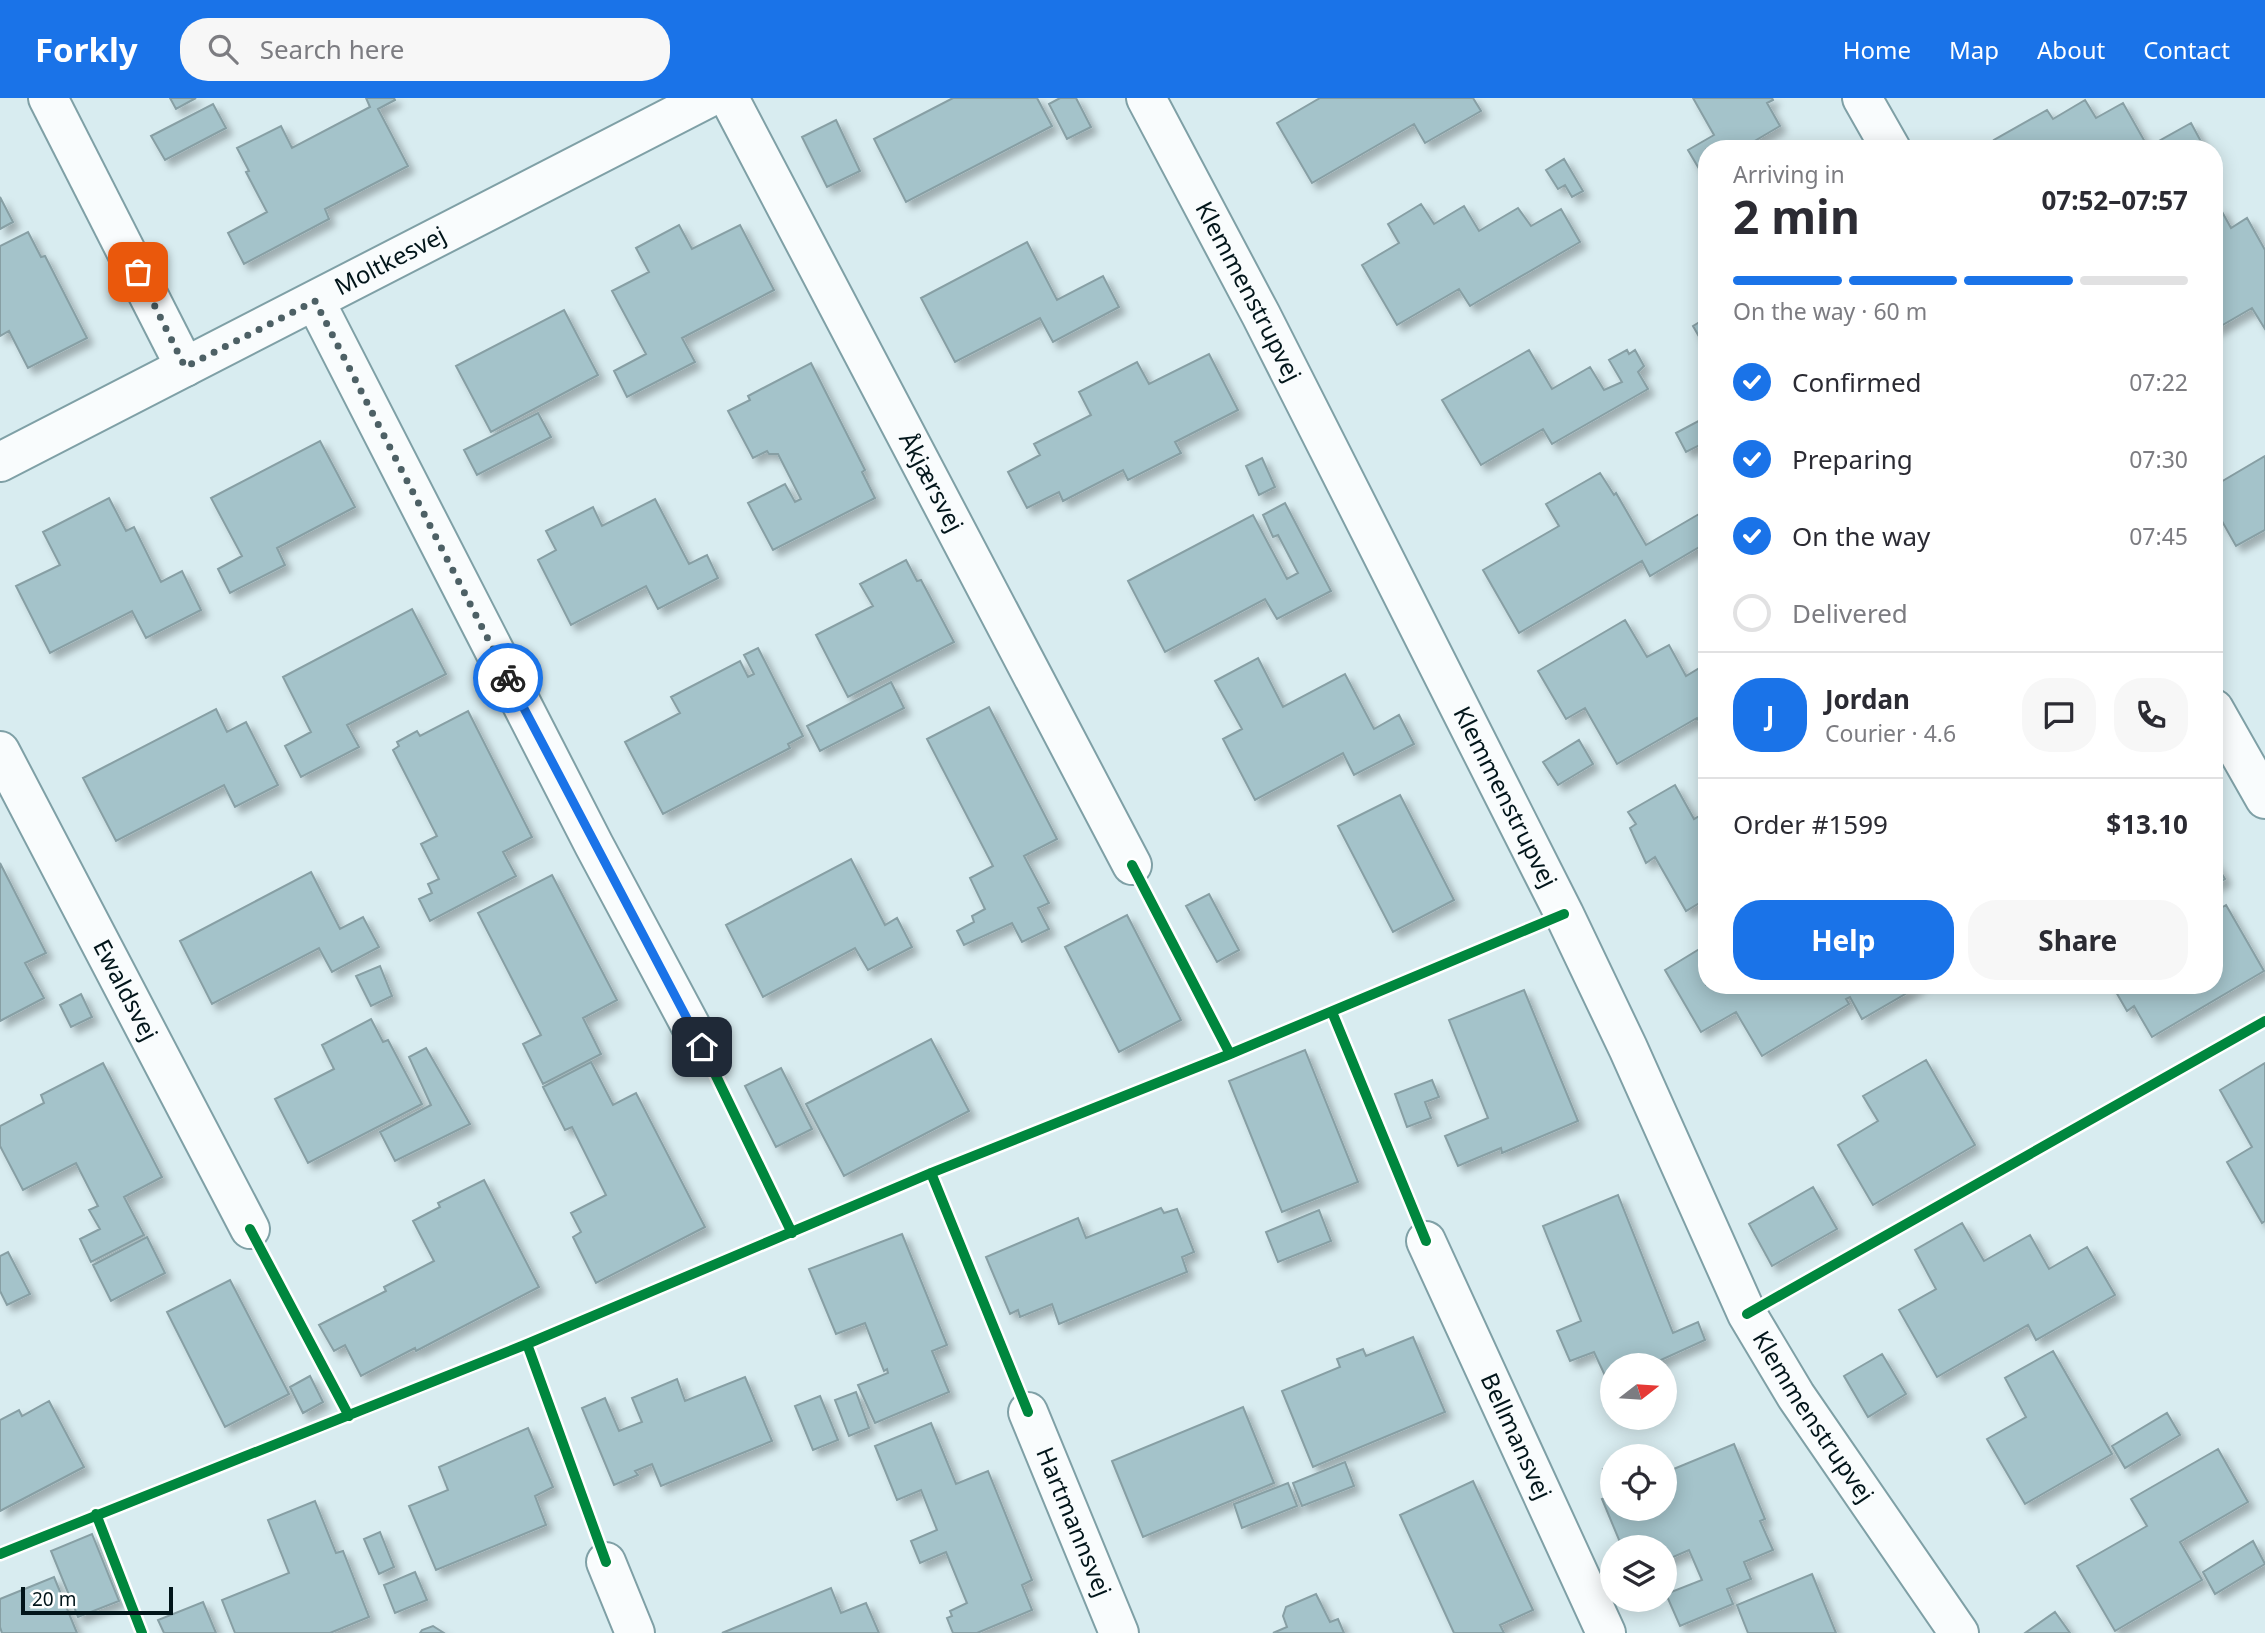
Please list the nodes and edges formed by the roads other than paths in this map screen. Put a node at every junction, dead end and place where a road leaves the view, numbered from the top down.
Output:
1 (48, 98) edge
2 (708, 98) edge
3 (729, 98) edge
4 (1146, 98) edge
5 (1862, 98) edge
6 (1886, 140) edge
7 (315, 301) junction
8 (185, 367) junction
9 (0, 462) edge
10 (2223, 725) edge
11 (0, 751) edge
12 (2265, 799) edge
13 (1132, 865) dead end
14 (702, 1047) dead end
15 (250, 1229) dead end
16 (1426, 1241) dead end
17 (1028, 1412) dead end
18 (606, 1562) dead end
19 (635, 1633) edge
20 (1119, 1633) edge
21 (1606, 1633) edge
22 (1959, 1633) edge

1 - 8 street
2 - 7 street, Moltkesvej
3 - 13 street, Åkjærsvej
4 - 22 street, Klemmenstrupvej
5 - 6 street
7 - 8 street, Moltkesvej
7 - 14 street
8 - 9 street, Moltkesvej
10 - 12 street
11 - 15 street, Ewaldsvej
16 - 21 street, Bellmansvej
17 - 20 street, Hartmannsvej
18 - 19 street

